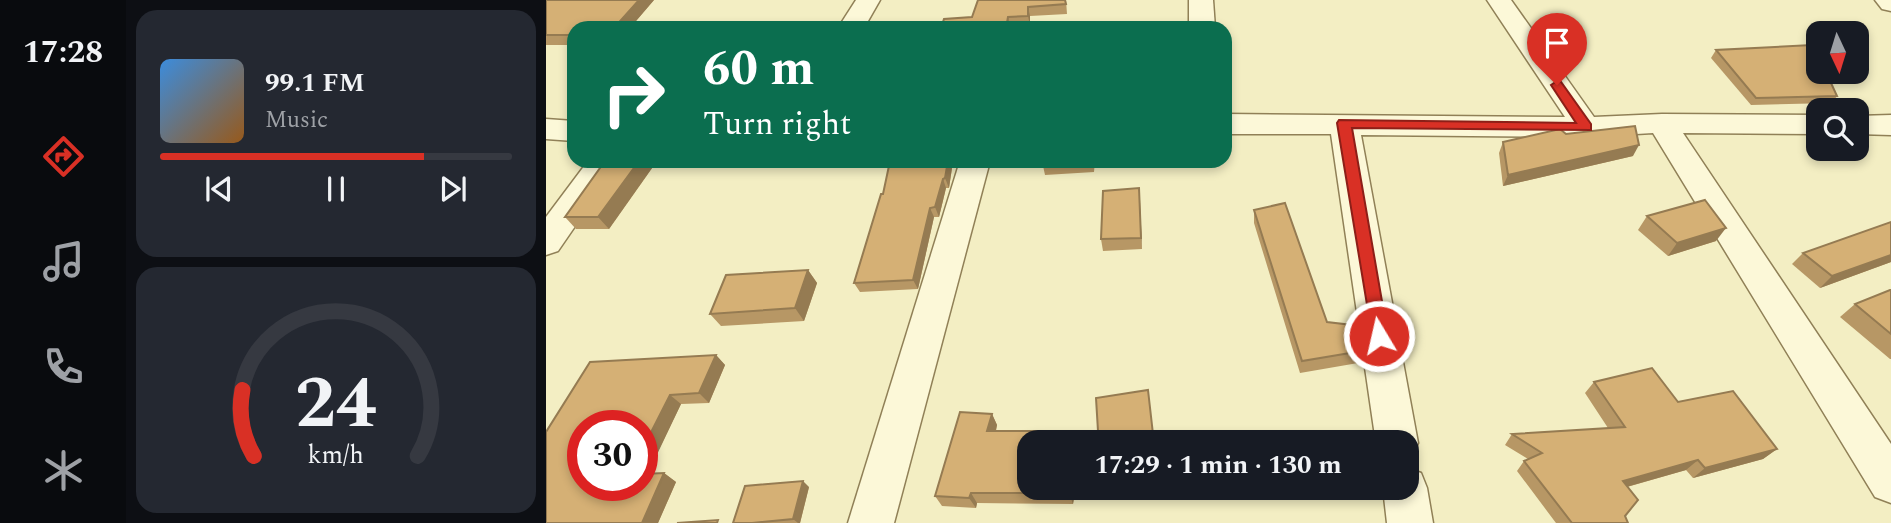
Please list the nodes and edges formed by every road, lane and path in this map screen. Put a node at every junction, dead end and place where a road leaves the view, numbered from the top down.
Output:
1 (868, 0) edge
2 (1201, 0) edge
3 (1499, 0) edge
4 (1886, 0) edge
5 (1891, 4) edge
6 (855, 21) edge
7 (1202, 21) edge
8 (1344, 123) junction
9 (1662, 123) junction
10 (1232, 124) edge
11 (1806, 124) edge
12 (1869, 125) edge
13 (1891, 125) edge
14 (1586, 127) junction
15 (546, 129) edge
16 (567, 130) edge
17 (600, 168) edge
18 (973, 168) edge
19 (546, 242) edge
20 (1395, 430) edge
21 (1891, 482) edge
22 (1407, 500) edge
23 (871, 523) edge
24 (1410, 523) edge

1 - 6 street
2 - 7 street
3 - 14 street
4 - 5 street
8 - 10 street
8 - 14 street
8 - 20 street
9 - 11 street
9 - 14 street
9 - 21 street
12 - 13 street
15 - 16 street
17 - 19 street
18 - 23 street
22 - 24 street

